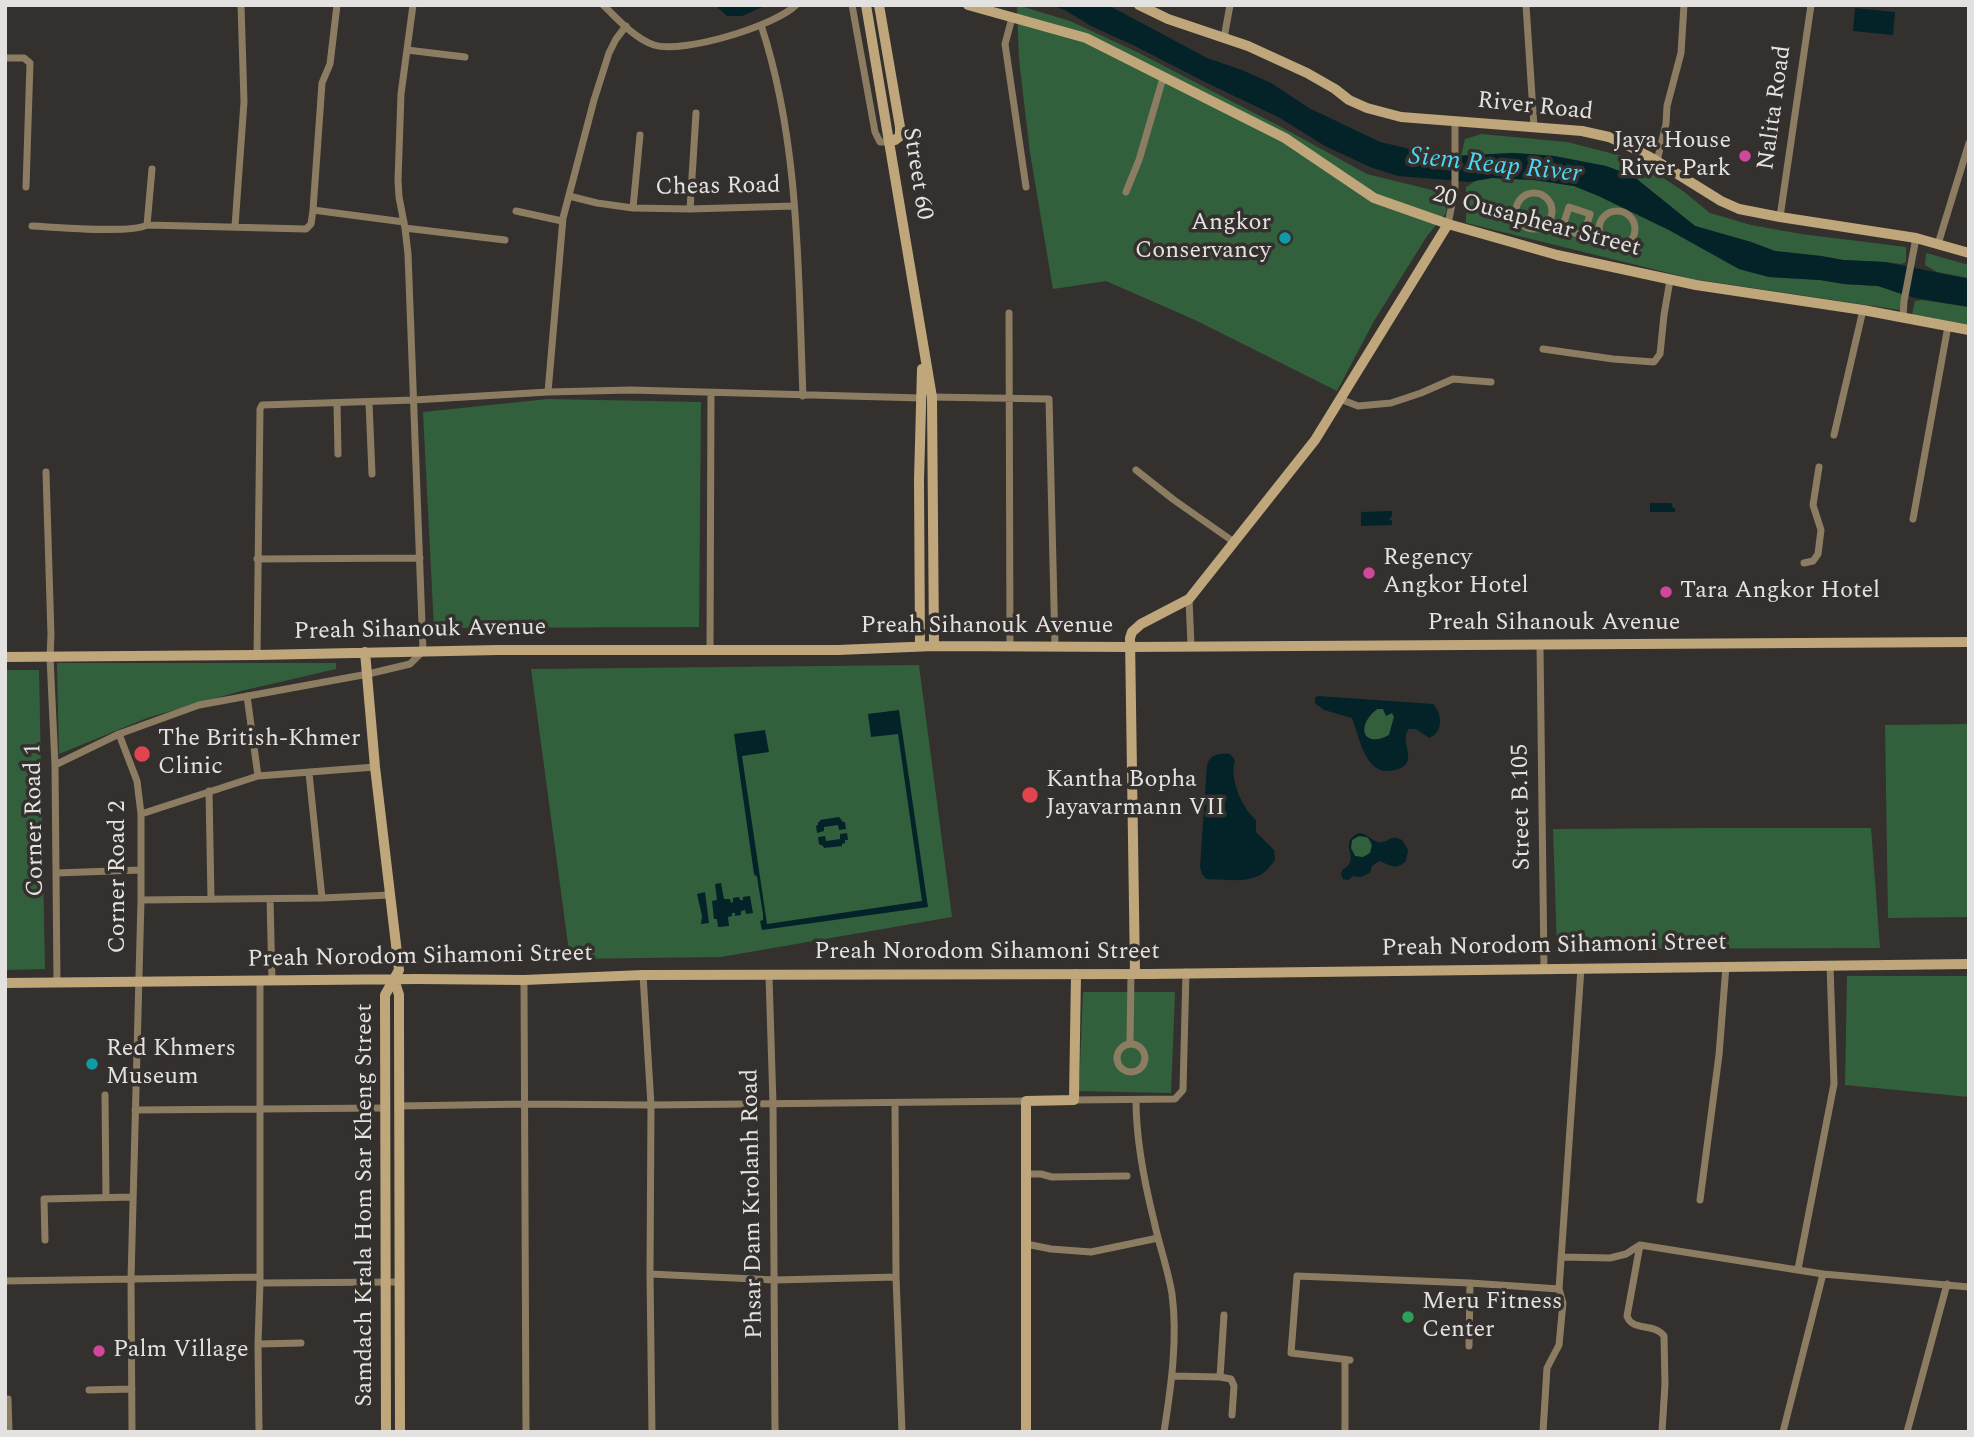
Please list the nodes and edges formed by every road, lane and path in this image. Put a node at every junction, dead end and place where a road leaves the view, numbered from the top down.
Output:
1 (241, 5) edge
2 (337, 5) edge
3 (413, 5) edge
4 (603, 5) edge
5 (796, 5) edge
6 (852, 5) edge
7 (866, 5) edge
8 (879, 5) edge
9 (968, 5) edge
10 (1139, 5) edge
11 (1230, 5) edge
12 (1526, 5) edge
13 (1684, 5) edge
14 (1811, 5) edge
15 (1012, 18) junction
16 (761, 25) junction
17 (626, 26) junction
18 (1224, 38) junction
19 (407, 50) junction
20 (465, 57) dead end
21 (5, 58) edge
22 (1163, 78) junction
23 (696, 113) dead end
24 (1455, 121) junction
25 (1534, 127) junction
26 (640, 135) dead end
27 (889, 142) junction
28 (1969, 143) edge
29 (1655, 160) junction
30 (152, 169) dead end
31 (26, 187) dead end
32 (1026, 187) dead end
33 (1126, 192) dead end
34 (1539, 194) joint
35 (569, 196) junction
36 (794, 206) junction
37 (633, 208) junction
38 (690, 209) junction
39 (313, 210) junction
40 (516, 211) dead end
41 (1622, 212) joint
42 (1780, 217) junction
43 (562, 221) junction
44 (146, 225) junction
45 (405, 225) junction
46 (1448, 225) junction
47 (32, 226) dead end
48 (235, 226) junction
49 (1584, 236) joint
50 (505, 240) dead end
51 (1915, 244) junction
52 (1938, 244) junction
53 (1969, 253) edge
54 (1670, 280) junction
55 (1863, 310) junction
56 (1009, 313) dead end
57 (1903, 317) junction
58 (1948, 326) junction
59 (1969, 330) edge
60 (1543, 349) dead end
61 (1491, 382) dead end
62 (548, 392) junction
63 (711, 393) junction
64 (803, 396) junction
65 (926, 398) junction
66 (1340, 398) junction
67 (1009, 399) junction
68 (414, 400) junction
69 (369, 402) junction
70 (337, 403) junction
71 (1834, 435) dead end
72 (338, 454) dead end
73 (1819, 467) dead end
74 (1136, 470) dead end
75 (46, 472) dead end
76 (372, 474) dead end
77 (1913, 519) dead end
78 (1234, 542) junction
79 (419, 558) junction
80 (257, 559) junction
81 (1804, 563) dead end
82 (1189, 599) junction
83 (1969, 642) edge
84 (1540, 645) junction
85 (920, 646) junction
86 (934, 646) junction
87 (1010, 646) junction
88 (1055, 646) junction
89 (1191, 646) junction
90 (1130, 648) junction
91 (423, 651) junction
92 (710, 651) junction
93 (365, 652) junction
94 (257, 655) junction
95 (5, 657) edge
96 (50, 657) junction
97 (368, 674) junction
98 (247, 696) junction
99 (119, 734) junction
100 (55, 765) junction
101 (375, 767) junction
102 (309, 773) junction
103 (258, 776) junction
104 (209, 791) junction
105 (141, 814) junction
106 (140, 870) junction
107 (56, 873) junction
108 (390, 895) junction
109 (322, 898) junction
110 (211, 899) junction
111 (270, 899) junction
112 (141, 900) junction
113 (1969, 964) edge
114 (1830, 965) junction
115 (1726, 966) junction
116 (1581, 968) junction
117 (1544, 969) junction
118 (1186, 972) junction
119 (1076, 974) junction
120 (1133, 974) junction
121 (643, 975) junction
122 (769, 976) junction
123 (394, 979) junction
124 (524, 980) junction
125 (139, 981) junction
126 (260, 981) junction
127 (272, 981) junction
128 (57, 982) junction
129 (5, 983) edge
130 (1130, 1043) junction
131 (105, 1095) dead end
132 (1074, 1100) junction
133 (1136, 1100) junction
134 (1026, 1101) junction
135 (895, 1103) junction
136 (525, 1104) junction
137 (773, 1104) junction
138 (651, 1105) junction
139 (399, 1106) junction
140 (384, 1108) junction
141 (260, 1109) junction
142 (135, 1110) junction
143 (1026, 1174) junction
144 (1128, 1176) dead end
145 (106, 1197) junction
146 (133, 1197) junction
147 (1700, 1200) dead end
148 (1158, 1238) junction
149 (45, 1240) dead end
150 (1026, 1244) junction
151 (1640, 1245) junction
152 (1562, 1256) junction
153 (1798, 1269) junction
154 (650, 1274) junction
155 (1823, 1274) junction
156 (896, 1277) junction
157 (131, 1279) junction
158 (260, 1280) junction
159 (775, 1280) junction
160 (5, 1281) edge
161 (400, 1282) junction
162 (386, 1283) junction
163 (1470, 1283) junction
164 (1947, 1284) junction
165 (1969, 1287) edge
166 (1559, 1289) junction
167 (1224, 1315) dead end
168 (258, 1343) junction
169 (301, 1343) dead end
170 (1469, 1346) dead end
171 (1172, 1376) junction
172 (1220, 1377) junction
173 (132, 1389) junction
174 (89, 1390) dead end
175 (8, 1399) dead end
176 (1232, 1415) dead end
177 (9, 1432) edge
178 (132, 1432) edge
179 (260, 1432) edge
180 (386, 1432) edge
181 (400, 1432) edge
182 (526, 1432) edge
183 (652, 1432) edge
184 (775, 1432) edge
185 (902, 1432) edge
186 (1026, 1432) edge
187 (1164, 1432) edge
188 (1345, 1432) edge
189 (1543, 1432) edge
190 (1662, 1432) edge
191 (1783, 1432) edge
192 (1907, 1432) edge

1 - 48 street
2 - 39 street
3 - 19 street
4 - 17 street
5 - 16 street
6 - 27 street
7 - 27 street, Street 60
8 - 27 street
9 - 15 street, 20 Ousaphear Street
10 - 18 street, River Road
11 - 18 street
12 - 25 street
13 - 29 street
14 - 42 street, Nalita Road
15 - 22 street, 20 Ousaphear Street
15 - 32 street
16 - 17 street
16 - 36 street
17 - 35 street
18 - 24 street, River Road
19 - 20 street
19 - 45 street
21 - 31 street
22 - 33 street
22 - 46 street, 20 Ousaphear Street
23 - 38 street
24 - 25 street, River Road
24 - 46 street
25 - 29 street, River Road
26 - 37 street, Cheas Road
27 - 65 street, Street 60
28 - 52 street
29 - 42 street, River Road
30 - 44 street
34 - 34 street
35 - 37 street
35 - 43 street
36 - 38 street, Cheas Road
36 - 64 street
37 - 38 street, Cheas Road
39 - 45 street
39 - 48 street
40 - 43 street
41 - 41 street
42 - 51 street, River Road
43 - 62 street
44 - 47 street
44 - 48 street
45 - 50 street
45 - 68 street
46 - 54 street, 20 Ousaphear Street
46 - 66 street
49 - 49 street
51 - 52 street, River Road
51 - 57 street
52 - 53 street, River Road
54 - 55 street, 20 Ousaphear Street
54 - 60 street
55 - 57 street, 20 Ousaphear Street
55 - 71 street
56 - 67 street
57 - 58 street, 20 Ousaphear Street
58 - 59 street, 20 Ousaphear Street
58 - 77 street
61 - 66 street
62 - 63 street
62 - 68 street
63 - 64 street
63 - 92 street
64 - 65 street
65 - 67 street
65 - 85 street, Street 60
65 - 86 street, Street 60
66 - 78 street
67 - 87 street
67 - 88 street
68 - 69 street
68 - 79 street
69 - 70 street
69 - 76 street
70 - 72 street
70 - 80 street
73 - 81 street
74 - 78 street
75 - 96 street, Corner Road 1
78 - 82 street
79 - 80 street
79 - 91 street
80 - 94 street
82 - 89 street
82 - 90 street
83 - 84 street, Preah Sihanouk Avenue
84 - 89 street, Preah Sihanouk Avenue
84 - 117 street, Street B.105
85 - 86 street, Preah Sihanouk Avenue
85 - 92 street, Preah Sihanouk Avenue
86 - 87 street, Preah Sihanouk Avenue
87 - 88 street, Preah Sihanouk Avenue
88 - 90 street, Preah Sihanouk Avenue
89 - 90 street, Preah Sihanouk Avenue
90 - 120 street
91 - 92 street, Preah Sihanouk Avenue
91 - 93 street, Preah Sihanouk Avenue
91 - 97 street
93 - 94 street, Preah Sihanouk Avenue
93 - 97 street, Samdach Krala Hom Sar Kheng Street
94 - 96 street, Preah Sihanouk Avenue
95 - 96 street, Preah Sihanouk Avenue
96 - 100 street, Corner Road 1
97 - 98 street
97 - 101 street, Samdach Krala Hom Sar Kheng Street
98 - 99 street
98 - 103 street
99 - 100 street
99 - 105 street, Corner Road 2
100 - 107 street, Corner Road 1
101 - 102 street
101 - 108 street, Samdach Krala Hom Sar Kheng Street
102 - 103 street
102 - 109 street
103 - 104 street
104 - 105 street
104 - 110 street
105 - 106 street, Corner Road 2
106 - 107 street
106 - 112 street, Corner Road 2
107 - 128 street, Corner Road 1
108 - 109 street
108 - 123 street, Samdach Krala Hom Sar Kheng Street
109 - 111 street
110 - 111 street
110 - 112 street
111 - 127 street
112 - 125 street, Corner Road 2
113 - 114 street, Preah Norodom Sihamoni Street
114 - 115 street, Preah Norodom Sihamoni Street
114 - 153 street
115 - 116 street, Preah Norodom Sihamoni Street
115 - 147 street
116 - 117 street, Preah Norodom Sihamoni Street
116 - 152 street
117 - 118 street, Preah Norodom Sihamoni Street
118 - 120 street, Preah Norodom Sihamoni Street
118 - 133 street
119 - 120 street, Preah Norodom Sihamoni Street
119 - 122 street, Preah Norodom Sihamoni Street
119 - 132 street
120 - 130 street
121 - 122 street, Preah Norodom Sihamoni Street
121 - 124 street, Preah Norodom Sihamoni Street
121 - 138 street
122 - 137 street, Phsar Dam Krolanh Road
123 - 124 street, Preah Norodom Sihamoni Street
123 - 127 street, Preah Norodom Sihamoni Street
123 - 139 street, Samdach Krala Hom Sar Kheng Street
123 - 140 street, Samdach Krala Hom Sar Kheng Street
124 - 136 street
125 - 126 street, Preah Norodom Sihamoni Street
125 - 128 street, Preah Norodom Sihamoni Street
125 - 142 street, Corner Road 2
126 - 127 street, Preah Norodom Sihamoni Street
126 - 141 street
128 - 129 street, Preah Norodom Sihamoni Street
130 - 130 street
131 - 145 street
132 - 133 street
132 - 134 street
133 - 148 street
134 - 135 street
134 - 143 street
135 - 137 street
135 - 156 street
136 - 138 street
136 - 139 street
136 - 182 street
137 - 138 street
137 - 159 street, Phsar Dam Krolanh Road
138 - 154 street
139 - 161 street, Samdach Krala Hom Sar Kheng Street
140 - 141 street
140 - 162 street, Samdach Krala Hom Sar Kheng Street
141 - 142 street
141 - 158 street
142 - 146 street, Corner Road 2
143 - 144 street
143 - 150 street
145 - 146 street
145 - 149 street
146 - 157 street, Corner Road 2
148 - 150 street
148 - 171 street
150 - 186 street
151 - 152 street
151 - 153 street
151 - 190 street
152 - 166 street
153 - 155 street
154 - 159 street
154 - 183 street
155 - 164 street
155 - 191 street
156 - 159 street
156 - 185 street
157 - 158 street
157 - 160 street
157 - 173 street, Corner Road 2
158 - 162 street
158 - 168 street
159 - 184 street, Phsar Dam Krolanh Road
161 - 162 street
161 - 181 street, Samdach Krala Hom Sar Kheng Street
162 - 180 street, Samdach Krala Hom Sar Kheng Street
163 - 166 street
163 - 170 street
163 - 188 street
164 - 165 street
164 - 192 street
166 - 189 street
167 - 172 street
168 - 169 street
168 - 179 street
171 - 172 street
171 - 187 street
172 - 176 street
173 - 174 street
173 - 178 street, Corner Road 2
175 - 177 street

